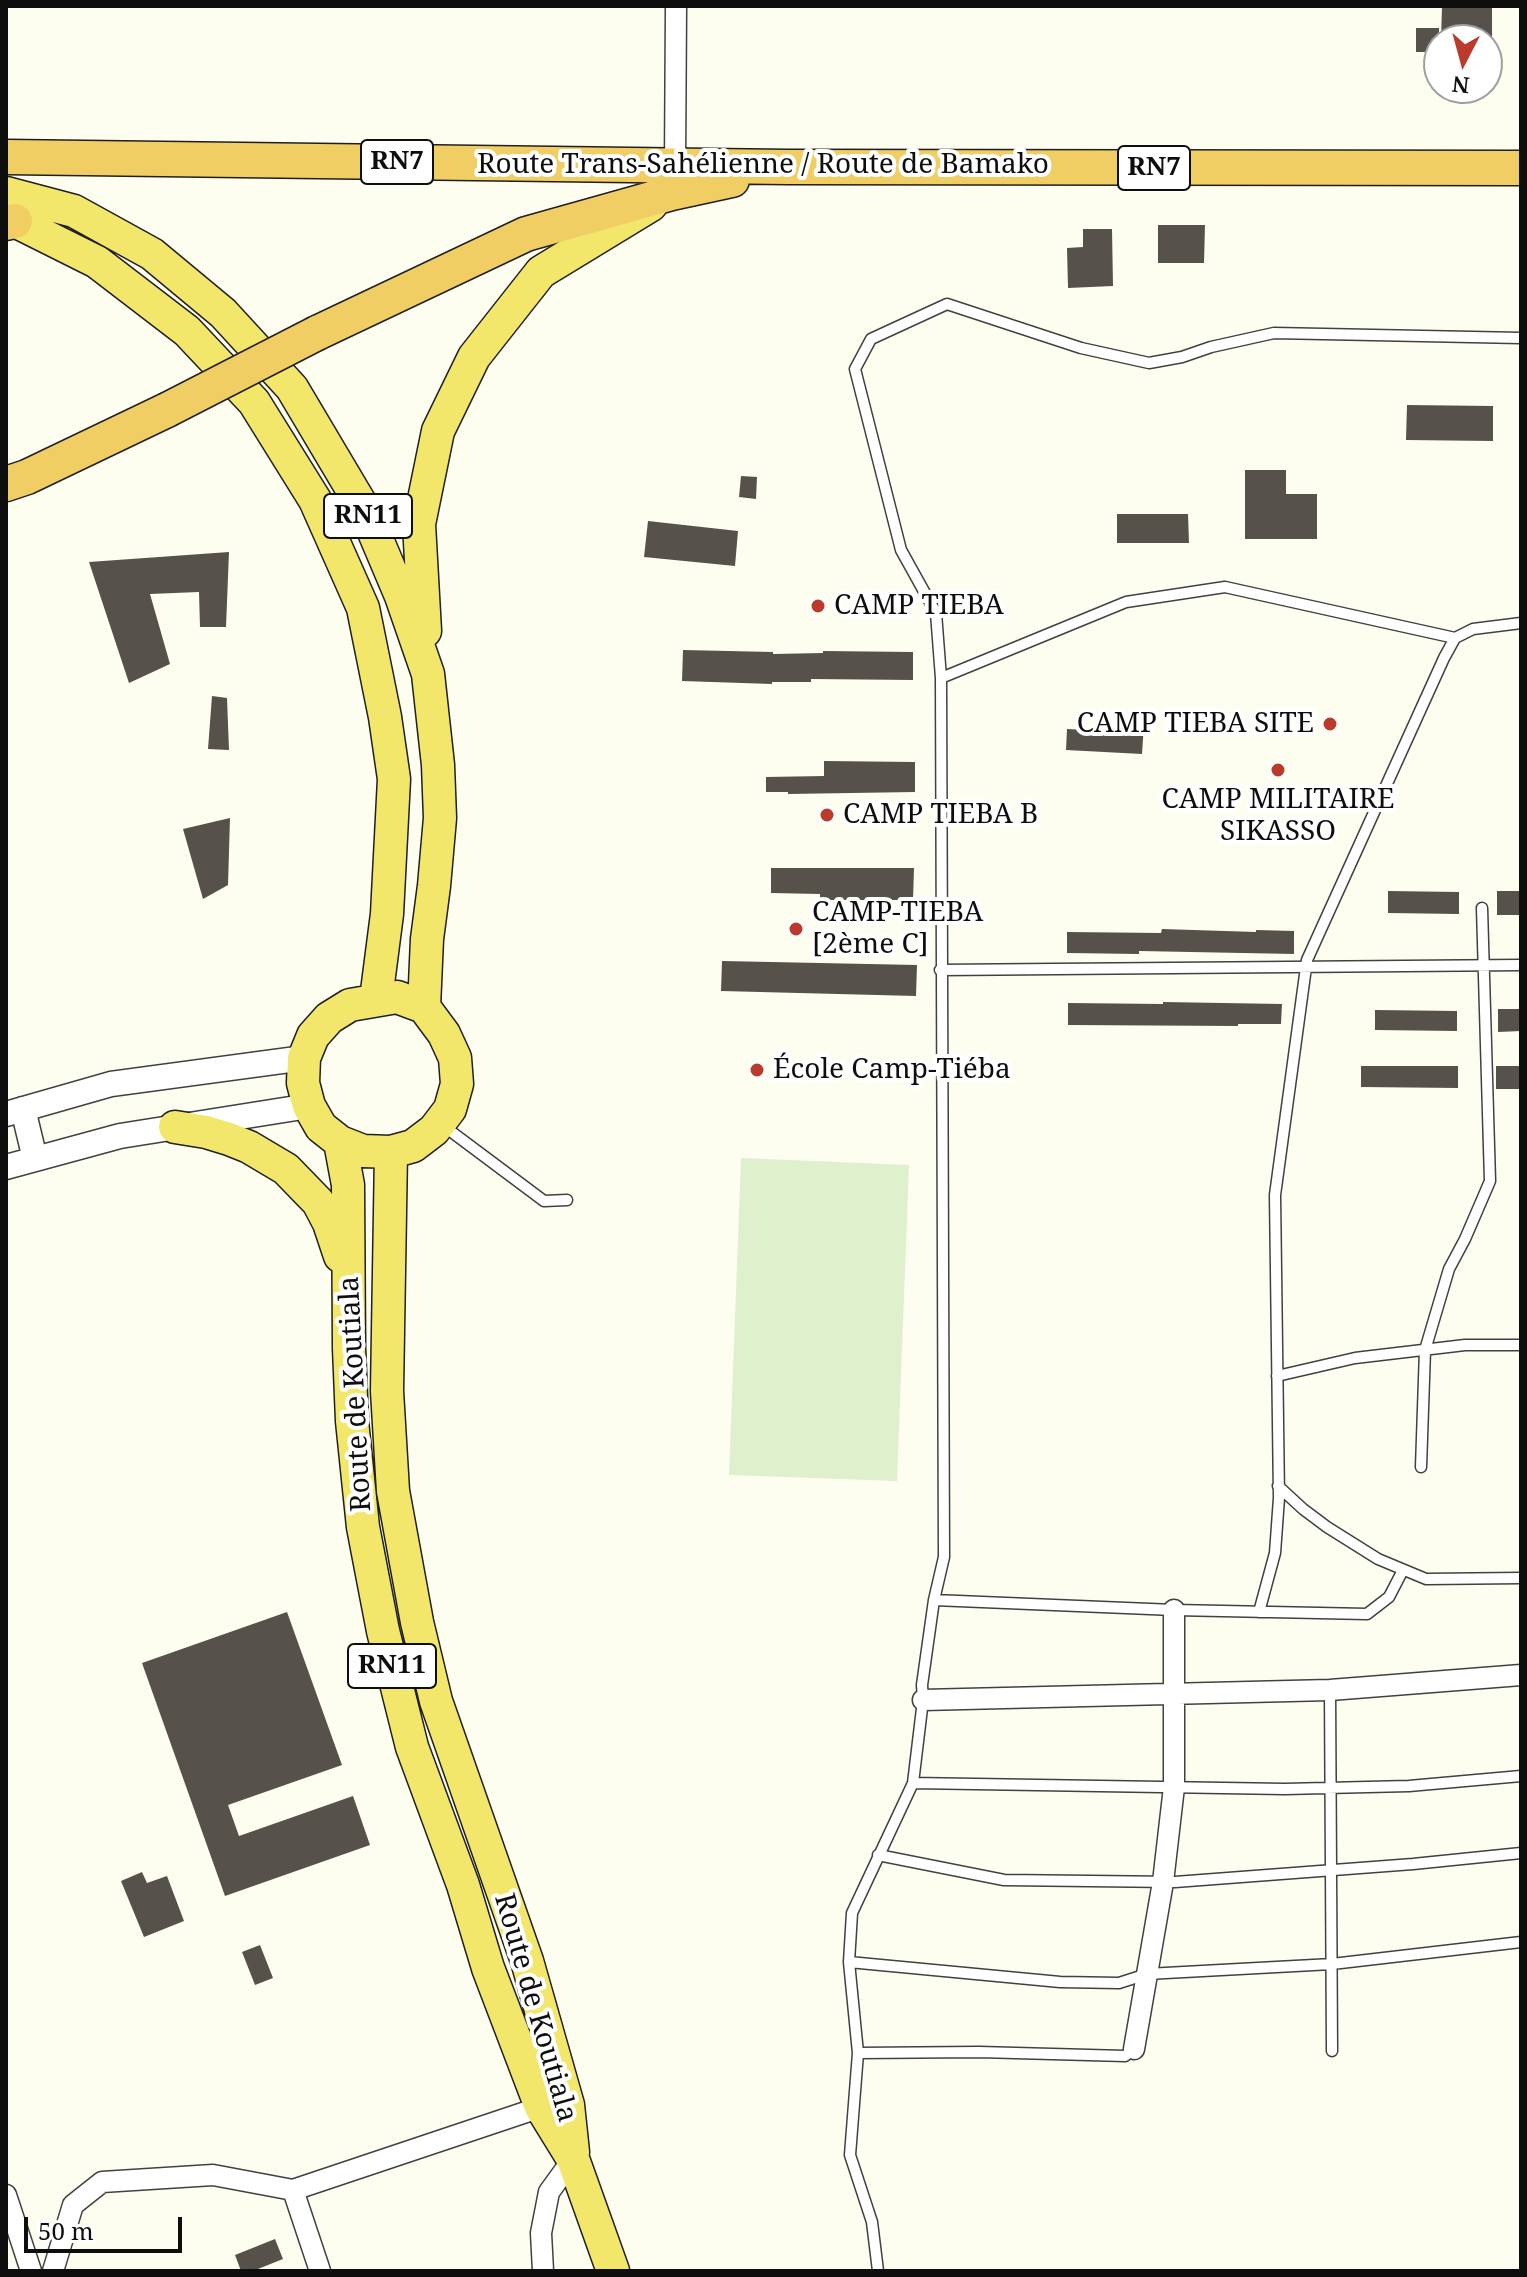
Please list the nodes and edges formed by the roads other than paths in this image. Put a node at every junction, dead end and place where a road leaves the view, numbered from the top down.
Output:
1 (676, 6) edge
2 (6, 157) edge
3 (1521, 168) edge
4 (673, 180) junction
5 (8, 214) edge
6 (1521, 338) edge
7 (6, 484) edge
8 (1521, 623) edge
9 (1455, 638) junction
10 (428, 674) junction
11 (941, 678) junction
12 (1482, 908) dead end
13 (1521, 965) edge
14 (1484, 966) junction
15 (1306, 967) junction
16 (940, 970) junction
17 (376, 999) junction
18 (424, 1007) junction
19 (304, 1058) junction
20 (309, 1106) junction
21 (14, 1111) edge
22 (440, 1123) junction
23 (175, 1127) junction
24 (340, 1142) junction
25 (391, 1152) junction
26 (35, 1159) junction
27 (6, 1167) edge
28 (567, 1200) dead end
29 (1521, 1345) edge
30 (349, 1348) junction
31 (1425, 1350) junction
32 (1277, 1376) junction
33 (1421, 1467) dead end
34 (1278, 1486) junction
35 (1403, 1570) junction
36 (1521, 1578) edge
37 (934, 1600) junction
38 (1174, 1610) junction
39 (1259, 1612) junction
40 (1521, 1675) edge
41 (1330, 1690) junction
42 (1174, 1693) junction
43 (923, 1700) junction
44 (1521, 1776) edge
45 (913, 1783) junction
46 (1174, 1787) junction
47 (1331, 1787) junction
48 (1521, 1853) edge
49 (878, 1855) junction
50 (1331, 1870) junction
51 (1163, 1882) junction
52 (1521, 1942) edge
53 (849, 1962) junction
54 (1332, 1964) junction
55 (1147, 1974) junction
56 (1134, 2049) joint
57 (1332, 2051) dead end
58 (858, 2053) junction
59 (541, 2107) junction
60 (573, 2159) junction
61 (293, 2190) junction
62 (6, 2195) edge
63 (31, 2271) edge
64 (53, 2271) edge
65 (320, 2271) edge
66 (543, 2271) edge
67 (613, 2271) edge
68 (878, 2271) edge

1 - 4 street
2 - 4 highway, Route Trans-Sahélienne / Route de Bamako / RN7
3 - 4 highway, Route Trans-Sahélienne / Route de Bamako / RN7
4 - 7 highway, bridge
4 - 10 main road, RN11 / RN11
5 - 10 main road, RN11
5 - 17 main road, RN11
6 - 11 lane
8 - 9 lane
9 - 11 lane
9 - 15 lane
10 - 18 main road, RN11
11 - 16 lane
12 - 14 lane
13 - 14 lane
14 - 15 lane
14 - 31 lane
15 - 16 lane
15 - 32 lane
16 - 37 lane
17 - 18 main road
17 - 19 main road
18 - 22 main road
19 - 20 main road
19 - 21 street
20 - 23 street
20 - 24 main road
21 - 26 street
22 - 25 main road
22 - 28 lane
23 - 26 street
23 - 30 main road
24 - 25 main road
24 - 30 main road, Route de Koutiala / RN11
25 - 60 main road, Route de Koutiala / RN11
26 - 27 street
29 - 31 lane
30 - 59 main road, Route de Koutiala / RN11
31 - 32 lane
31 - 33 lane
32 - 34 lane
34 - 35 lane
34 - 39 lane
35 - 36 lane
35 - 39 lane
37 - 38 lane
37 - 43 lane
38 - 39 lane
38 - 42 street
40 - 41 street
41 - 42 street
41 - 47 lane
42 - 43 street
42 - 46 street
43 - 45 lane
44 - 47 lane
45 - 46 lane
45 - 49 lane
46 - 47 lane
46 - 51 street
47 - 50 lane
48 - 50 lane
49 - 51 lane
49 - 53 lane
50 - 51 lane
50 - 54 lane
51 - 55 street
52 - 54 lane
53 - 55 lane
53 - 58 lane
54 - 55 lane
54 - 57 lane
55 - 56 street
56 - 58 lane
58 - 68 lane
59 - 60 main road, Route de Koutiala / RN11
59 - 61 street
60 - 66 street
60 - 67 main road, RN11
61 - 64 street
61 - 65 street
62 - 63 street

